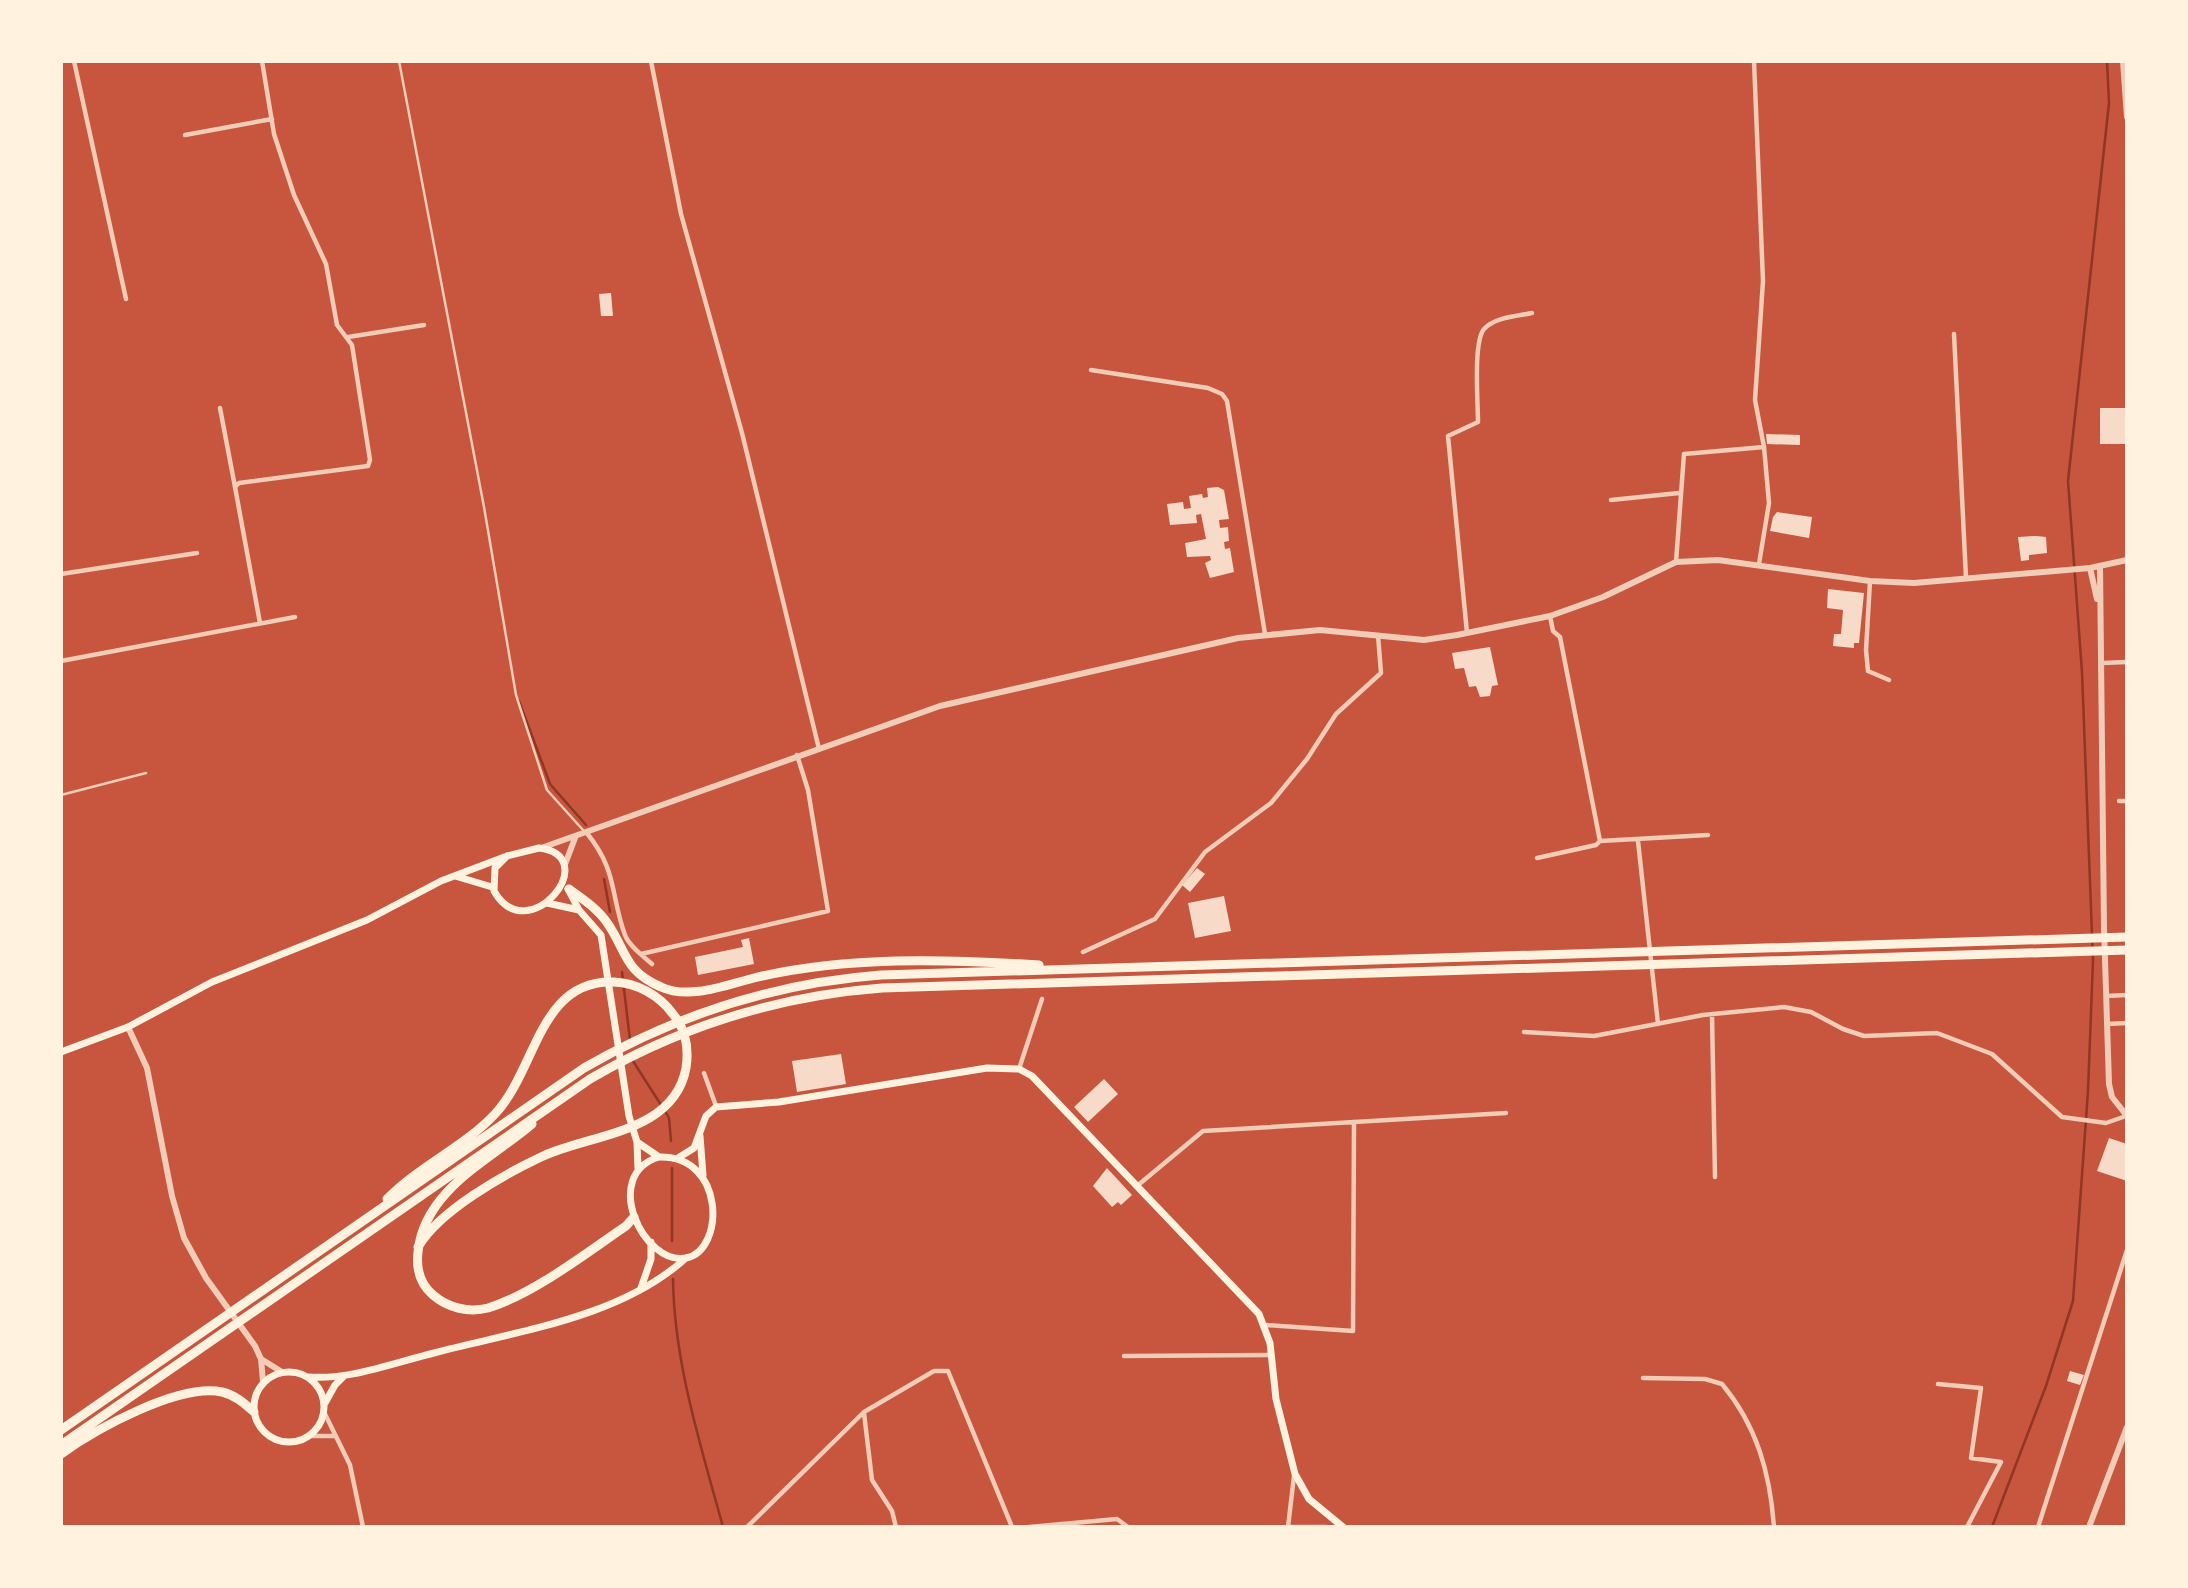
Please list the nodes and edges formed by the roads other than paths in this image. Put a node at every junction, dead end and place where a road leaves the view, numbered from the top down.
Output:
1 (74, 61) edge
2 (262, 61) edge
3 (399, 61) edge
4 (651, 61) edge
5 (1754, 61) edge
6 (2123, 61) edge
7 (2127, 117) edge
8 (272, 119) junction
9 (185, 135) dead end
10 (126, 299) dead end
11 (1532, 313) dead end
12 (424, 326) dead end
13 (1954, 334) dead end
14 (348, 337) junction
15 (1091, 370) dead end
16 (220, 408) dead end
17 (1764, 447) junction
18 (235, 487) junction
19 (1679, 493) junction
20 (1611, 500) dead end
21 (197, 553) dead end
22 (2127, 560) edge
23 (1676, 562) junction
24 (1759, 564) junction
25 (2100, 566) junction
26 (2090, 568) junction
27 (61, 574) edge
28 (1966, 578) junction
29 (1870, 581) junction
30 (2099, 607) junction
31 (295, 617) dead end
32 (1550, 617) junction
33 (260, 623) junction
34 (1467, 633) junction
35 (1265, 634) junction
36 (1378, 635) junction
37 (61, 661) edge
38 (2127, 662) edge
39 (2102, 663) junction
40 (1889, 680) dead end
41 (819, 749) junction
42 (797, 755) junction
43 (146, 773) dead end
44 (61, 795) edge
45 (2119, 801) dead end
46 (2127, 801) edge
47 (586, 832) junction
48 (1708, 835) dead end
49 (575, 838) junction
50 (1600, 841) junction
51 (1638, 841) junction
52 (539, 848) junction
53 (506, 856) junction
54 (1536, 858) dead end
55 (564, 867) junction
56 (454, 876) junction
57 (565, 878) junction
58 (492, 887) junction
59 (569, 889) junction
60 (547, 903) junction
61 (579, 910) junction
62 (2127, 937) edge
63 (2127, 950) edge
64 (1083, 952) dead end
65 (641, 954) junction
66 (652, 964) dead end
67 (1093, 968) junction
68 (2127, 995) edge
69 (2106, 996) junction
70 (1042, 999) dead end
71 (1712, 1014) junction
72 (2127, 1023) edge
73 (1658, 1024) junction
74 (2107, 1024) junction
75 (128, 1027) junction
76 (1524, 1032) dead end
77 (61, 1052) edge
78 (1019, 1069) junction
79 (704, 1073) dead end
80 (560, 1099) junction
81 (716, 1107) junction
82 (1506, 1113) dead end
83 (2127, 1116) edge
84 (1354, 1121) junction
85 (699, 1136) junction
86 (637, 1142) junction
87 (659, 1157) junction
88 (678, 1157) junction
89 (638, 1169) junction
90 (703, 1175) junction
91 (1716, 1177) dead end
92 (1137, 1186) junction
93 (371, 1215) junction
94 (634, 1217) junction
95 (650, 1241) junction
96 (418, 1247) junction
97 (2127, 1250) edge
98 (687, 1258) junction
99 (641, 1288) junction
100 (1265, 1325) junction
101 (1271, 1355) junction
102 (1124, 1356) dead end
103 (261, 1359) junction
104 (282, 1372) junction
105 (345, 1376) junction
106 (309, 1377) junction
107 (1643, 1378) dead end
108 (263, 1382) junction
109 (1938, 1384) dead end
110 (324, 1408) junction
111 (254, 1412) junction
112 (864, 1412) junction
113 (2127, 1427) edge
114 (61, 1430) edge
115 (309, 1436) junction
116 (335, 1436) junction
117 (61, 1445) edge
118 (61, 1454) edge
119 (1295, 1474) junction
120 (363, 1527) edge
121 (747, 1527) edge
122 (896, 1527) edge
123 (1012, 1527) edge
124 (1029, 1527) edge
125 (1128, 1527) edge
126 (1288, 1527) edge
127 (1326, 1527) edge
128 (1343, 1527) edge
129 (1774, 1527) edge
130 (1967, 1527) edge
131 (2038, 1527) edge
132 (2089, 1527) edge

1 - 10 street
2 - 8 street
3 - 47 lane
4 - 41 street
5 - 17 street
6 - 7 street
8 - 9 street
8 - 14 street
11 - 34 street
12 - 14 street
13 - 28 street
14 - 18 street
15 - 35 street
16 - 18 street
17 - 19 street
17 - 24 street
18 - 33 street
19 - 20 street
19 - 23 street
21 - 27 street
22 - 25 street
23 - 24 street
23 - 32 street
24 - 29 street
25 - 26 street
25 - 30 street
26 - 28 street
26 - 30 street
28 - 29 street
29 - 40 street
30 - 39 street
31 - 33 street
32 - 34 street
32 - 50 street
33 - 37 street
34 - 36 street
35 - 36 street
35 - 41 street
36 - 64 street
38 - 39 street
39 - 69 street
41 - 42 street
42 - 47 street
42 - 65 street
43 - 44 lane
45 - 46 street
47 - 49 street
47 - 65 street
48 - 51 street
49 - 52 street
49 - 55 street
50 - 51 street
50 - 54 street
51 - 73 street
52 - 53 main road
52 - 55 main road
53 - 56 main road
53 - 58 main road
55 - 57 main road
56 - 58 main road
56 - 75 main road
57 - 59 main road
57 - 60 main road
58 - 60 main road
59 - 61 main road
59 - 67 highway
60 - 61 main road
61 - 86 main road
62 - 67 highway
63 - 80 highway
65 - 66 street
67 - 93 highway
68 - 69 street
69 - 74 street
70 - 78 street
71 - 73 street
71 - 83 street
71 - 91 street
72 - 74 street
73 - 76 street
74 - 83 street
75 - 77 main road
75 - 103 street
78 - 81 main road
78 - 92 main road
79 - 81 street
80 - 96 highway
80 - 117 highway
81 - 85 main road
82 - 84 street
84 - 92 street
84 - 100 street
85 - 88 main road
85 - 90 main road
86 - 87 main road
86 - 89 main road
87 - 88 main road
87 - 89 main road
88 - 90 main road
89 - 94 main road
90 - 98 main road
92 - 100 main road
93 - 96 highway
93 - 114 highway
94 - 95 main road
94 - 96 highway
95 - 98 main road
95 - 99 main road
97 - 131 street
98 - 99 main road
99 - 105 main road
100 - 101 main road
101 - 102 street
101 - 119 main road
103 - 104 street
103 - 108 street
104 - 106 main road
104 - 108 main road
105 - 106 main road
105 - 110 main road
106 - 110 main road
107 - 129 street
108 - 111 main road
109 - 130 street
110 - 115 main road
110 - 116 street
111 - 115 main road
111 - 118 highway
112 - 121 street
112 - 122 street
112 - 123 street
113 - 132 street
115 - 116 street
116 - 120 street
119 - 126 street
119 - 128 main road
124 - 125 street
126 - 127 street

